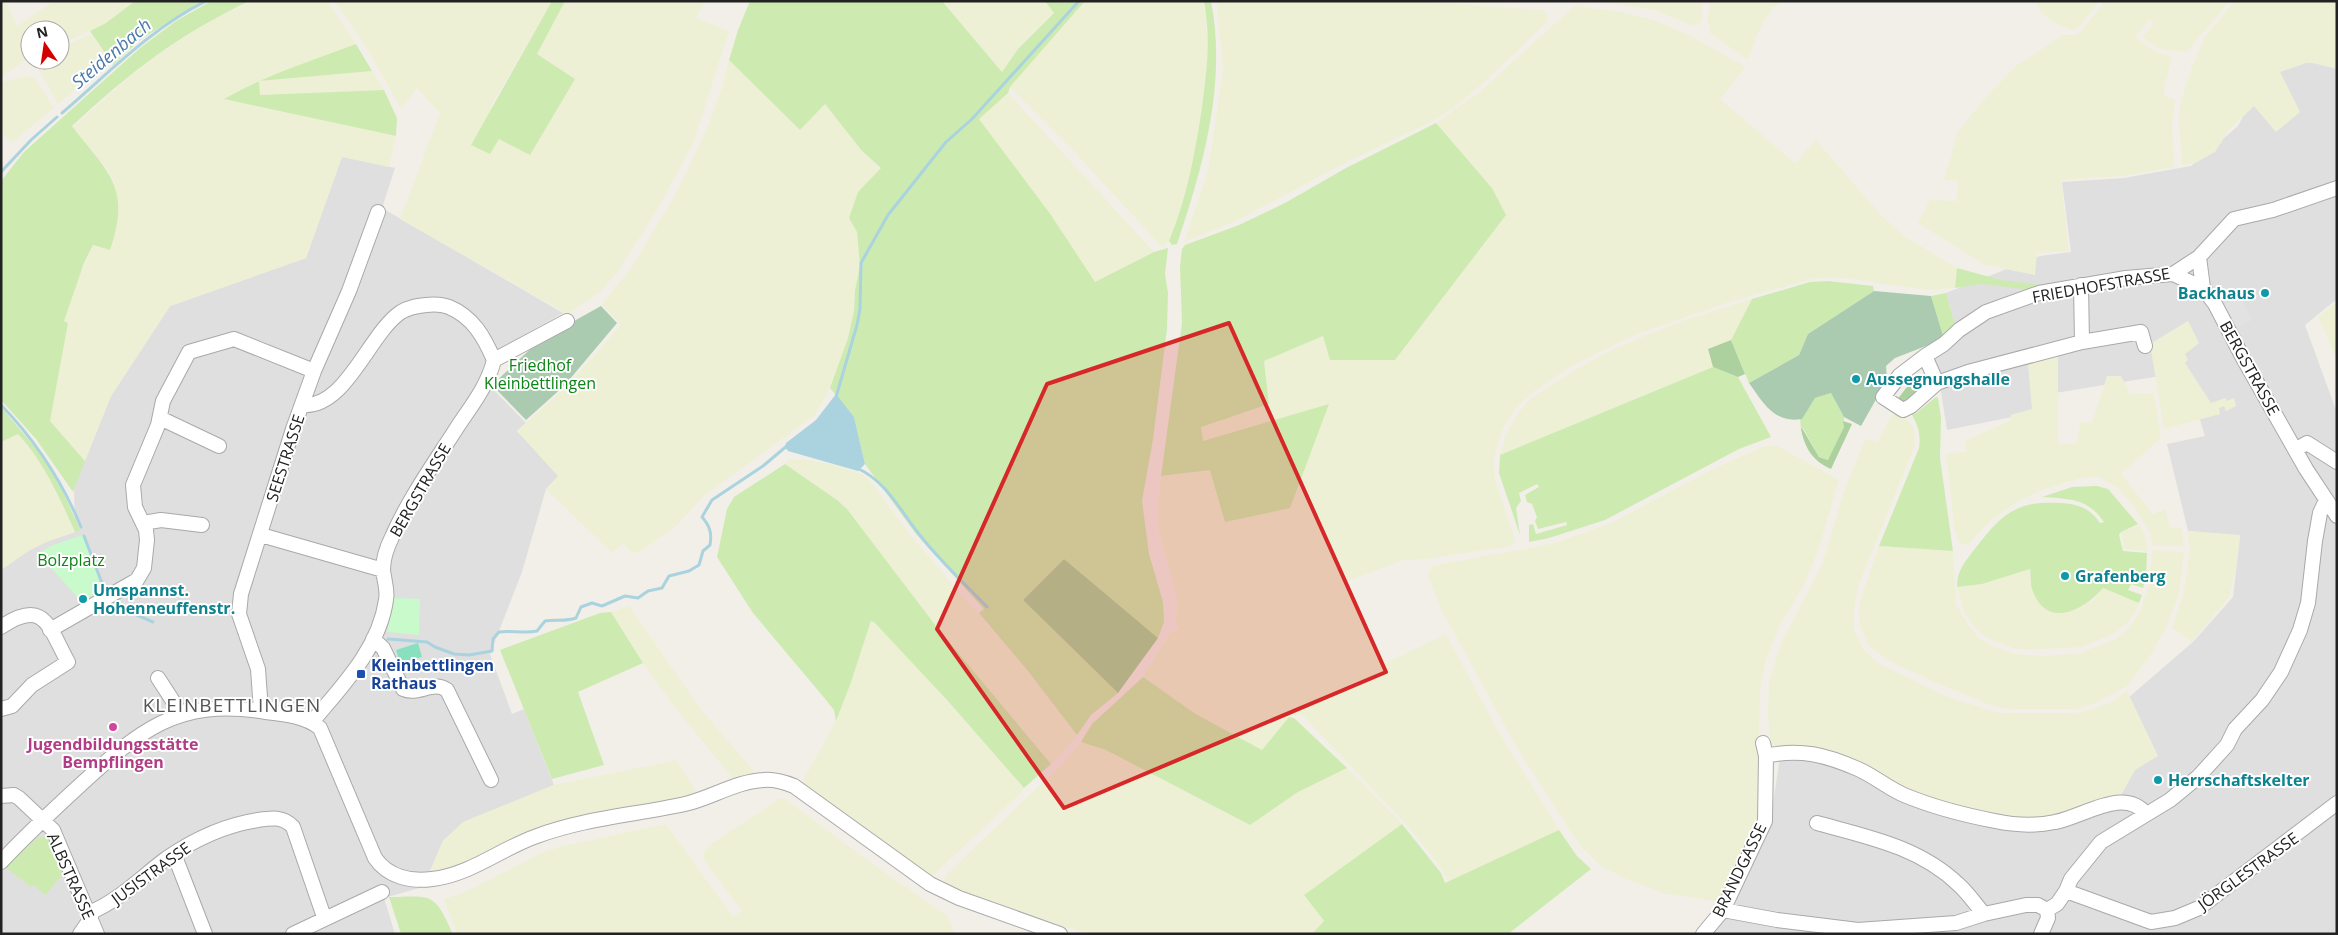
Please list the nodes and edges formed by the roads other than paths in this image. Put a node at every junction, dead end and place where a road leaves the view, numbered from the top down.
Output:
1 (2337, 188) edge
2 (378, 212) dead end
3 (2199, 257) junction
4 (2173, 274) junction
5 (2081, 285) junction
6 (2202, 288) junction
7 (567, 321) dead end
8 (2082, 342) junction
9 (2145, 346) dead end
10 (1925, 356) junction
11 (494, 360) junction
12 (314, 372) junction
13 (1937, 383) junction
14 (308, 387) junction
15 (327, 397) junction
16 (302, 405) junction
17 (160, 418) junction
18 (219, 446) dead end
19 (2295, 450) junction
20 (2337, 462) edge
21 (2326, 500) junction
22 (2336, 515) edge
23 (143, 523) junction
24 (202, 525) dead end
25 (261, 535) junction
26 (383, 570) junction
27 (1, 627) edge
28 (50, 630) junction
29 (373, 639) junction
30 (158, 678) dead end
31 (1, 709) edge
32 (261, 711) junction
33 (182, 715) junction
34 (312, 722) junction
35 (491, 780) dead end
36 (1, 796) edge
37 (2337, 803) edge
38 (2146, 814) junction
39 (43, 820) junction
40 (1817, 823) dead end
41 (174, 854) junction
42 (1, 862) edge
43 (2066, 891) junction
44 (382, 892) dead end
45 (1723, 910) junction
46 (2047, 910) junction
47 (1984, 914) junction
48 (90, 916) junction
49 (324, 918) junction
50 (2154, 928) edge
51 (1953, 929) edge
52 (80, 934) edge
53 (97, 934) edge
54 (205, 934) edge
55 (293, 934) edge
56 (1060, 934) edge
57 (1704, 934) edge
58 (2040, 934) edge

1 - 3 street, FRIEDHOFSTRASSE
2 - 12 street, SEESTRASSE
3 - 4 street, FRIEDHOFSTRASSE
3 - 6 street
4 - 5 street, FRIEDHOFSTRASSE
4 - 6 street, BERGSTRASSE
5 - 8 street
5 - 10 street, FRIEDHOFSTRASSE
6 - 19 street, BERGSTRASSE
7 - 11 street
8 - 9 street, FRIEDHOFSTRASSE
8 - 13 street, FRIEDHOFSTRASSE
10 - 13 street
10 - 13 street, FRIEDHOFSTRASSE
11 - 15 street
11 - 26 street, BERGSTRASSE
12 - 14 street, SEESTRASSE
12 - 17 street
14 - 15 street
14 - 16 street, SEESTRASSE
15 - 16 street
16 - 25 street, SEESTRASSE
17 - 18 street
17 - 23 street
19 - 20 street
19 - 21 street, BERGSTRASSE
21 - 22 street, BERGSTRASSE
21 - 38 street
23 - 24 street
23 - 28 street
25 - 26 street
25 - 32 street, SEESTRASSE
26 - 29 street, BERGSTRASSE
27 - 28 street
28 - 31 street
29 - 34 street, BERGSTRASSE
29 - 35 street
30 - 33 street
32 - 33 street
32 - 34 street
33 - 39 street
34 - 56 street
36 - 39 street, ALBSTRASSE
37 - 50 street, JÖRGLESTRASSE
38 - 43 street
38 - 45 street, BRANDGASSE
39 - 42 street
39 - 48 street, ALBSTRASSE
40 - 47 street
41 - 48 street, JUSISTRASSE
41 - 49 street, JUSISTRASSE
41 - 54 street
43 - 46 street
43 - 50 street, JÖRGLESTRASSE
44 - 49 street
45 - 51 street
45 - 57 street, BRANDGASSE
46 - 47 street
46 - 58 street
47 - 51 street
48 - 52 street
48 - 53 street, ALBSTRASSE
49 - 55 street

